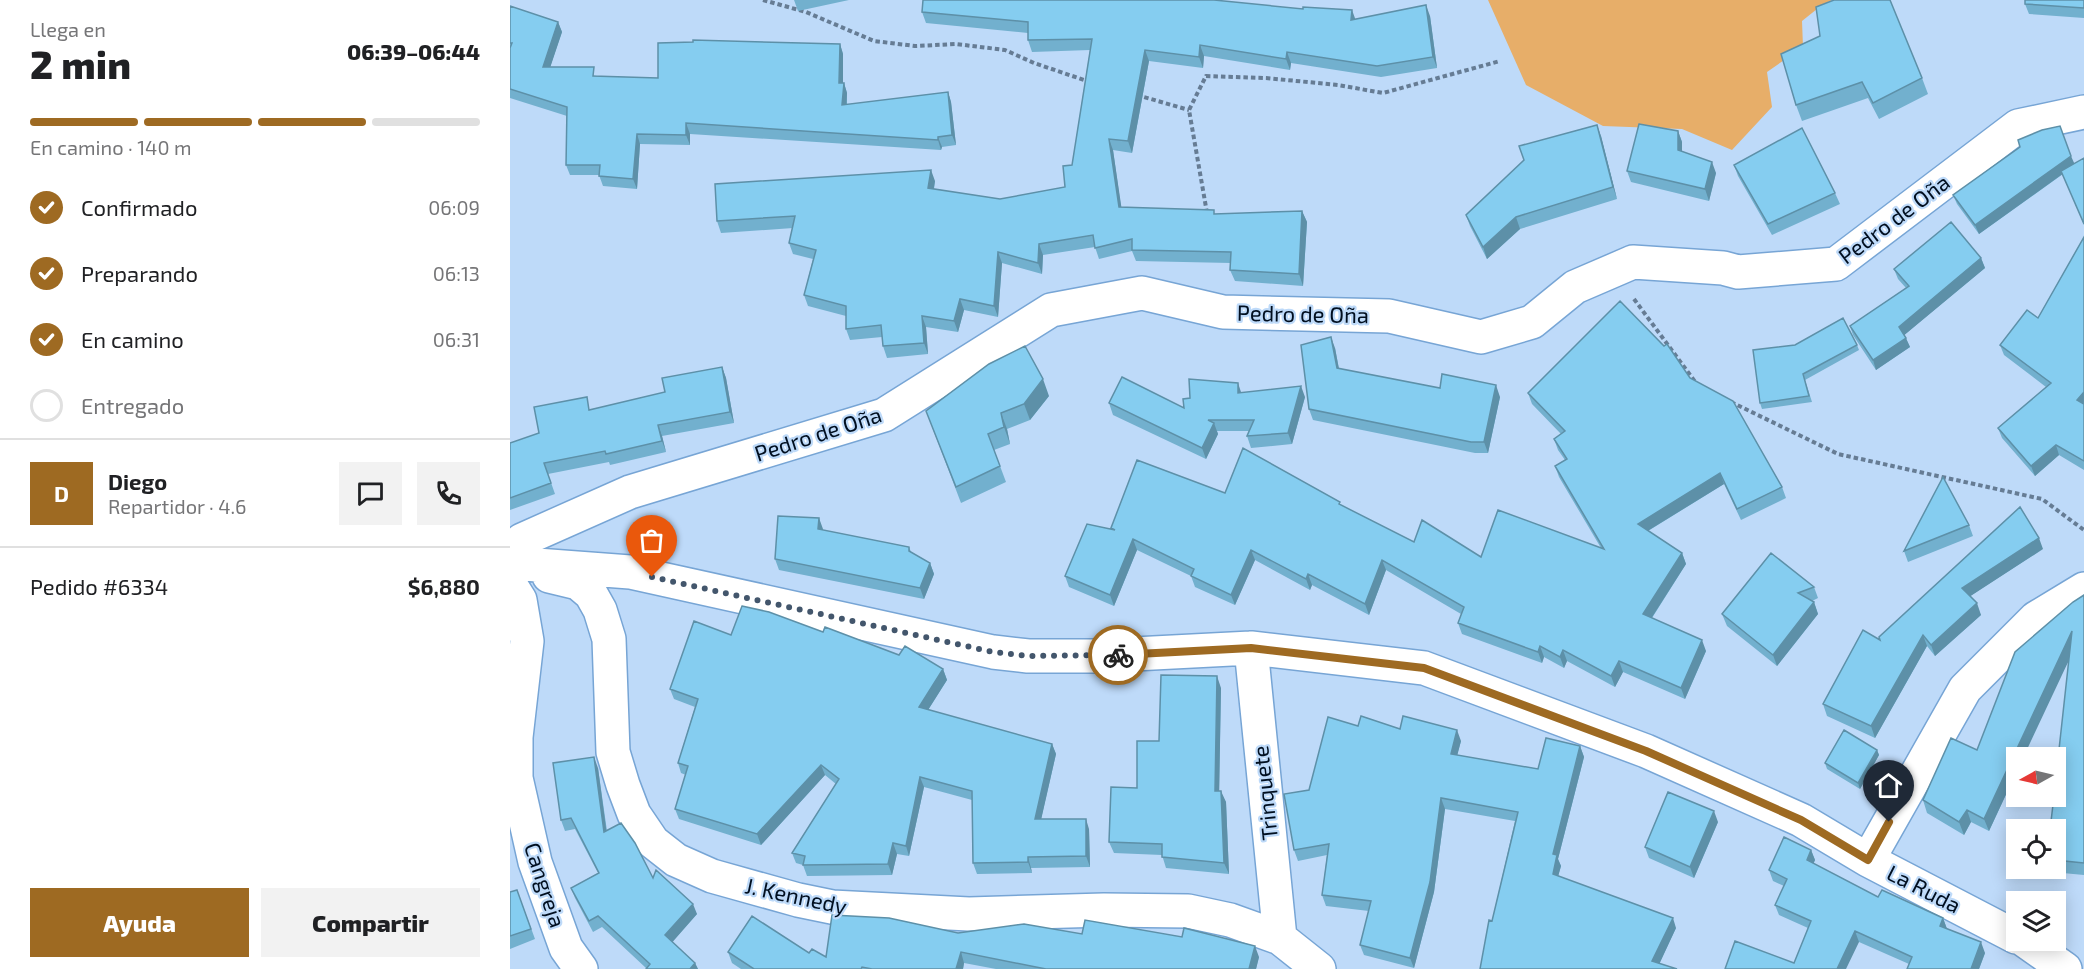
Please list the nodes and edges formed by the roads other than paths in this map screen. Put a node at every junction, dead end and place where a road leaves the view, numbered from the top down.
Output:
1 (2084, 112) edge
2 (510, 550) edge
3 (510, 565) edge
4 (510, 584) edge
5 (2084, 590) edge
6 (1251, 648) junction
7 (1868, 860) junction
8 (1280, 938) junction
9 (2006, 938) edge
10 (2029, 951) edge
11 (581, 969) edge
12 (1319, 969) edge
13 (2065, 969) edge

1 - 2 street, Pedro de Oña
3 - 6 street, La Ruda
3 - 8 street, J. Kennedy
4 - 11 street, Cangreja
5 - 7 street
6 - 7 street, La Ruda
6 - 8 street, Trinquete
7 - 9 street, La Ruda
8 - 12 street, J. Kennedy
10 - 13 street, La Ruda

